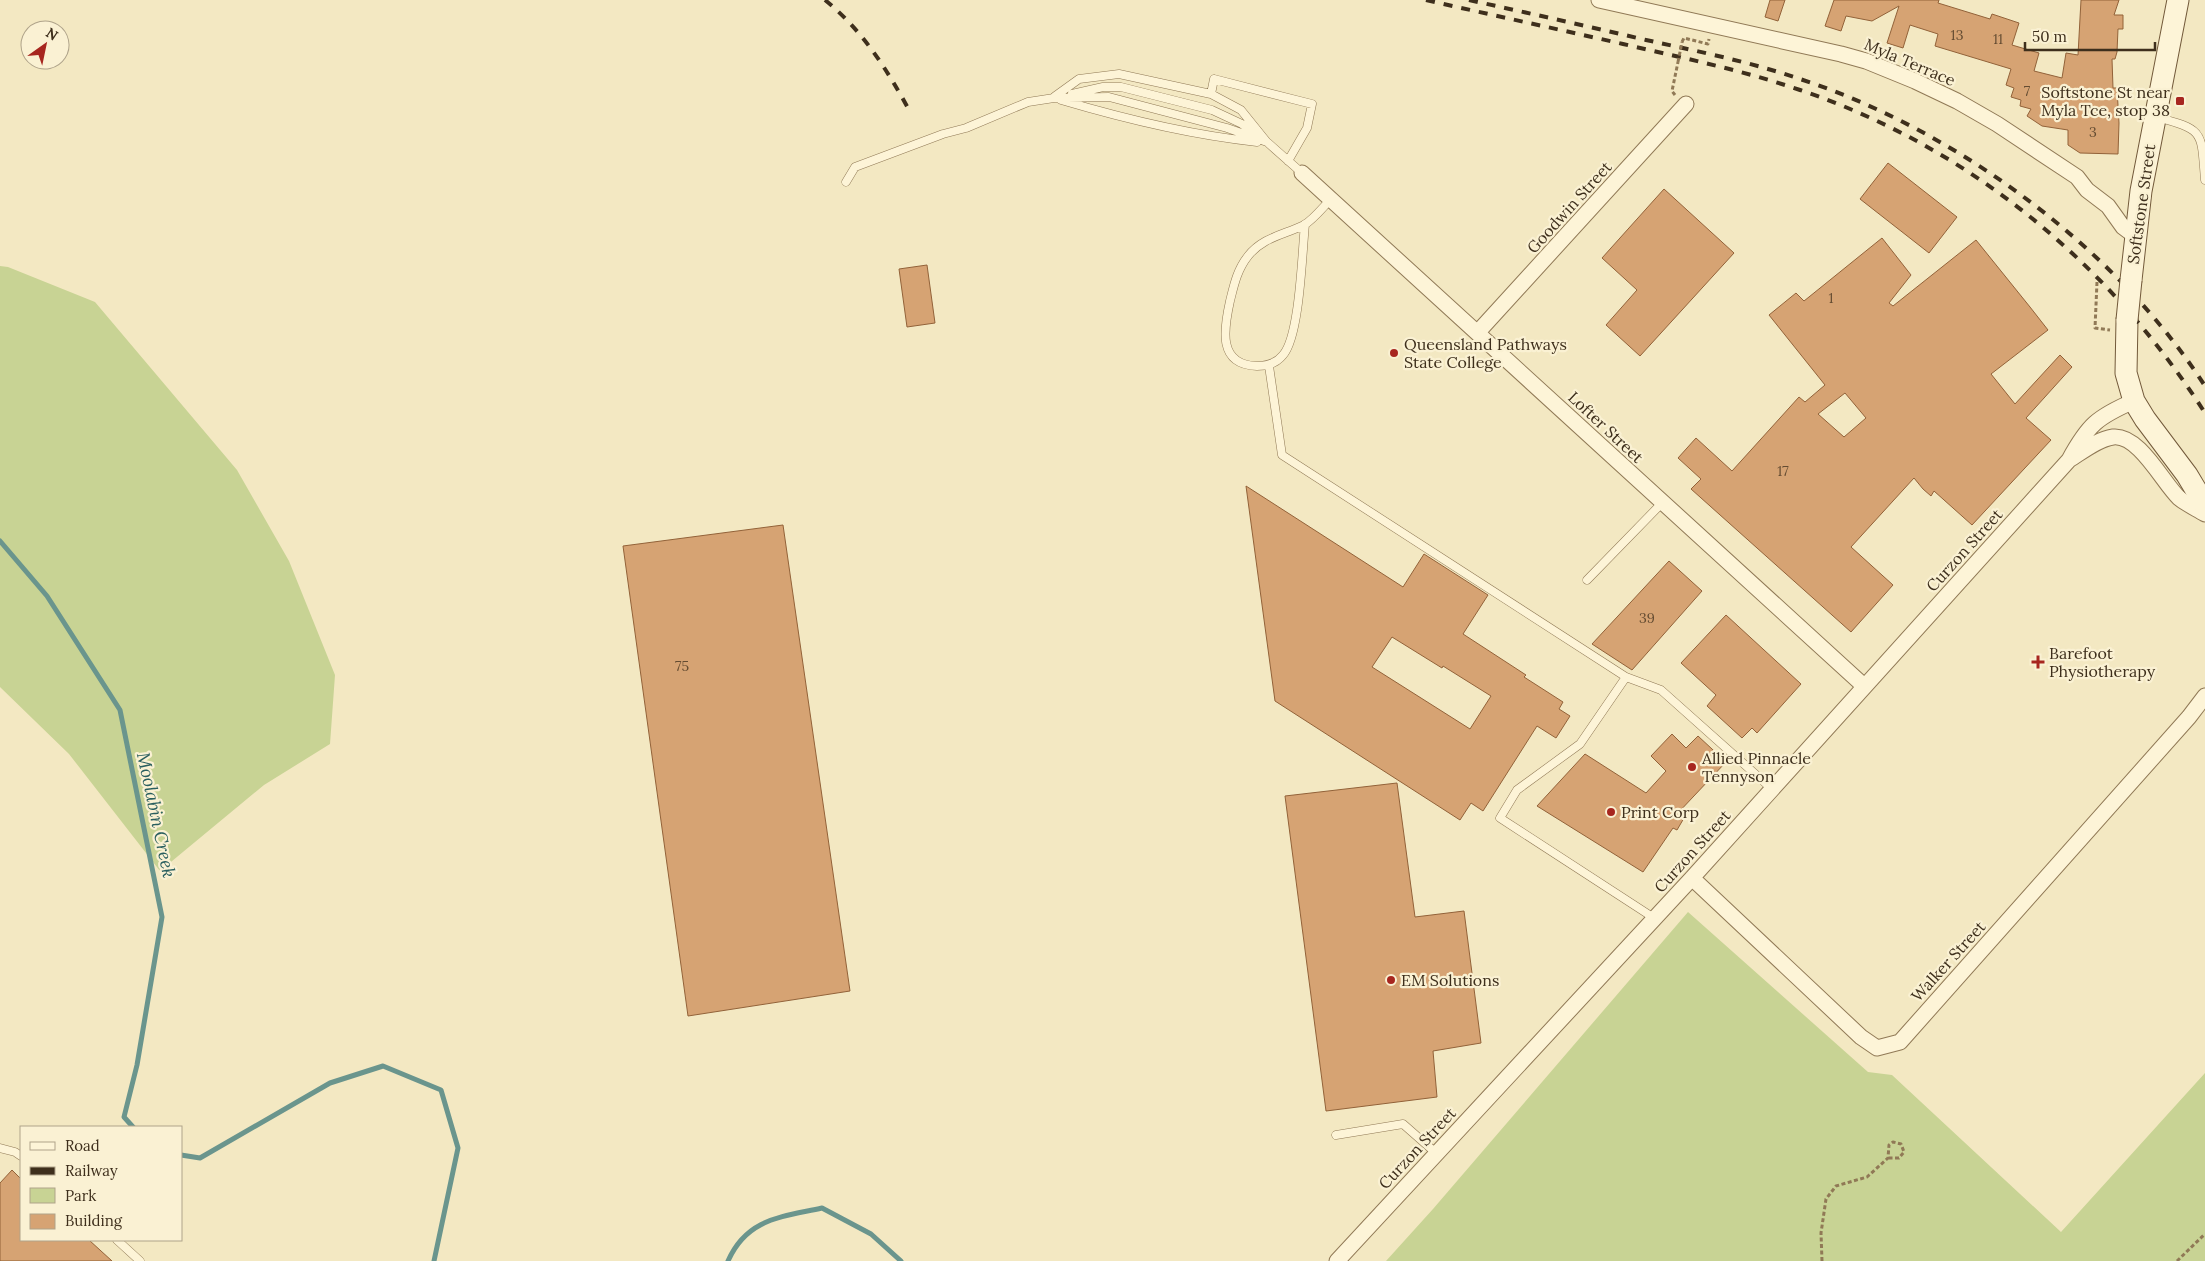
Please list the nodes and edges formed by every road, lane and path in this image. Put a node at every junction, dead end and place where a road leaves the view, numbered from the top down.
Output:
1 (1599, 0) edge
2 (2178, 0) edge
3 (1708, 44) dead end
4 (1672, 92) dead end
5 (1211, 94) junction
6 (1054, 98) junction
7 (1686, 104) dead end
8 (2154, 116) junction
9 (1267, 142) junction
10 (1288, 161) junction
11 (1302, 173) joint
12 (2205, 180) edge
13 (846, 182) dead end
14 (1332, 199) junction
15 (1305, 224) junction
16 (2135, 236) junction
17 (2097, 282) dead end
18 (2120, 325) junction
19 (1478, 332) junction
20 (1269, 366) junction
21 (2134, 401) junction
22 (2069, 460) junction
23 (1663, 502) junction
24 (2205, 505) edge
25 (2205, 514) edge
26 (1587, 580) dead end
27 (1626, 677) junction
28 (1864, 686) junction
29 (2205, 696) edge
30 (1772, 789) junction
31 (1692, 878) junction
32 (1654, 918) junction
33 (1336, 1135) dead end
34 (0, 1148) edge
35 (1436, 1153) junction
36 (20, 1155) edge
37 (1888, 1158) junction
38 (2205, 1234) edge
39 (118, 1241) edge
40 (140, 1261) edge
41 (1337, 1261) edge
42 (1822, 1261) edge
43 (2177, 1261) edge

1 - 16 street, Myla Terrace
2 - 8 main road, Softstone Street
3 - 4 path, bridge
5 - 6 lane
5 - 9 lane
5 - 10 lane
6 - 9 lane
6 - 9 lane
6 - 9 lane
6 - 13 lane
7 - 19 street, Goodwin Street
8 - 12 lane
8 - 16 main road, Softstone Street
9 - 10 lane
10 - 11 lane
11 - 14 street, Lofter Street
14 - 15 lane
14 - 19 street, Lofter Street
15 - 20 lane
15 - 20 lane
16 - 18 main road, Softstone Street, bridge
17 - 18 path
18 - 21 main road, Softstone Street
19 - 23 street, Lofter Street
20 - 27 lane
21 - 22 street, Curzon Street
21 - 24 main road, Softstone Street
22 - 25 street, Curzon Street
22 - 28 street, Curzon Street
23 - 26 lane
23 - 28 street, Lofter Street
27 - 30 lane
27 - 32 lane
28 - 30 street, Curzon Street
29 - 31 street, Walker Street
30 - 31 street, Curzon Street
31 - 32 street, Curzon Street
32 - 35 street, Curzon Street
33 - 35 lane
34 - 36 lane
35 - 41 street, Curzon Street
37 - 37 path
37 - 42 path
38 - 43 path
39 - 40 lane

